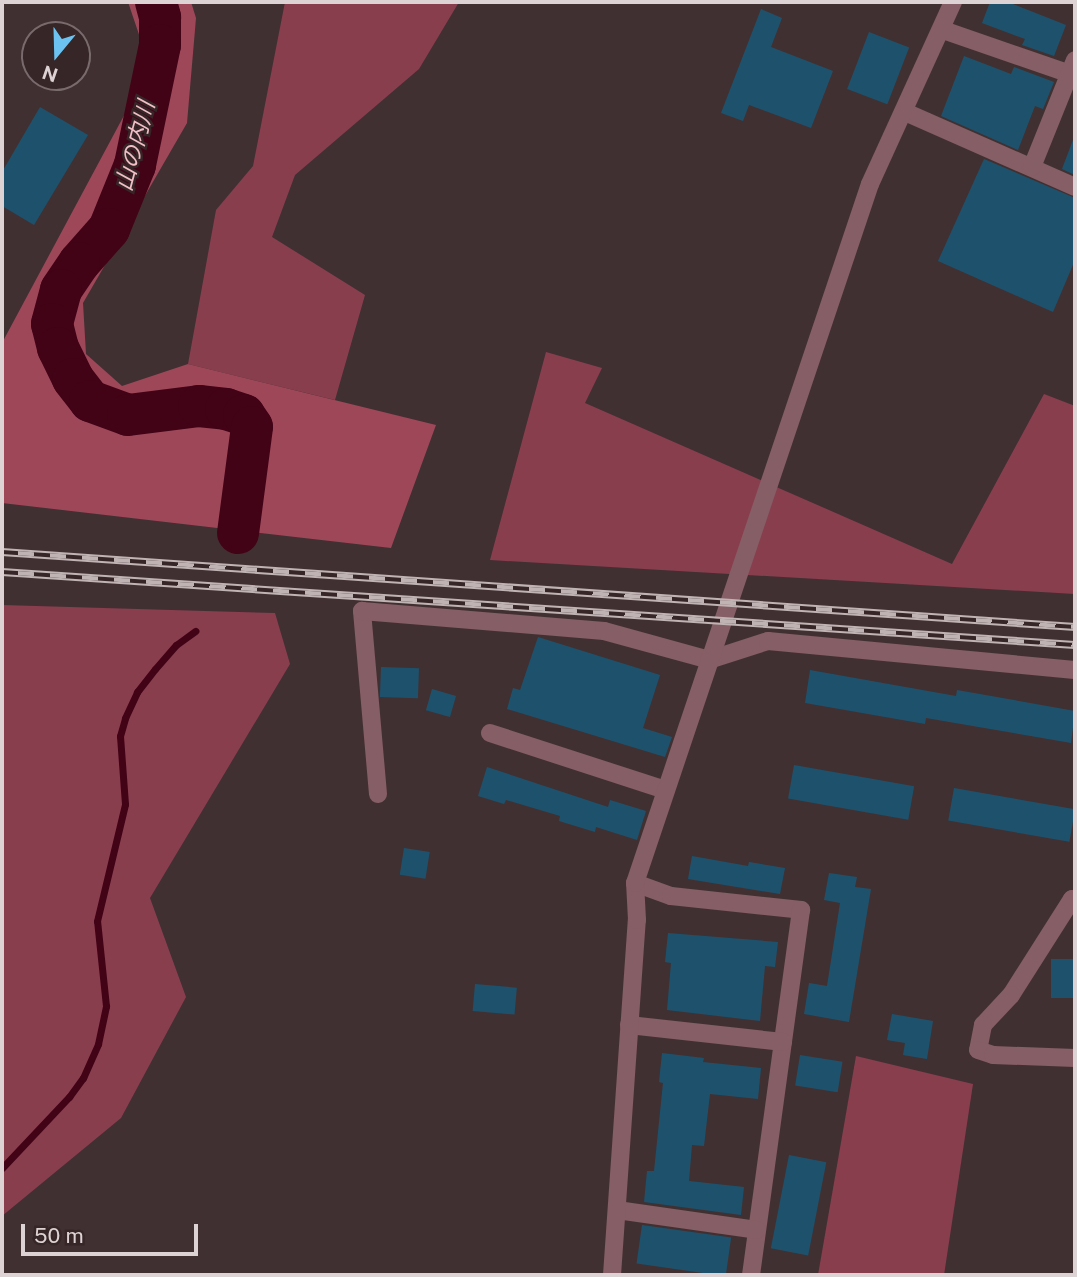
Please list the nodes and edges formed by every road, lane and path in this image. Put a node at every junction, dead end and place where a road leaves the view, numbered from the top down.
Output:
1 (953, 2) edge
2 (943, 30) junction
3 (1072, 67) edge
4 (905, 112) junction
5 (1032, 167) junction
6 (1075, 187) edge
7 (709, 660) junction
8 (1075, 670) edge
9 (490, 733) dead end
10 (666, 790) junction
11 (377, 794) dead end
12 (635, 883) junction
13 (1075, 899) edge
14 (629, 1025) junction
15 (783, 1042) junction
16 (1075, 1058) edge
17 (617, 1210) junction
18 (757, 1230) junction
19 (612, 1275) edge
20 (751, 1275) edge

1 - 2 street
2 - 3 street
2 - 4 street
3 - 5 street
4 - 5 street
4 - 7 street
5 - 6 street
7 - 8 street
7 - 10 street
7 - 11 street
9 - 10 street
10 - 12 street
12 - 14 street
12 - 15 street
13 - 16 street
14 - 15 street
14 - 17 street
15 - 18 street
17 - 18 street
17 - 19 street
18 - 20 street

